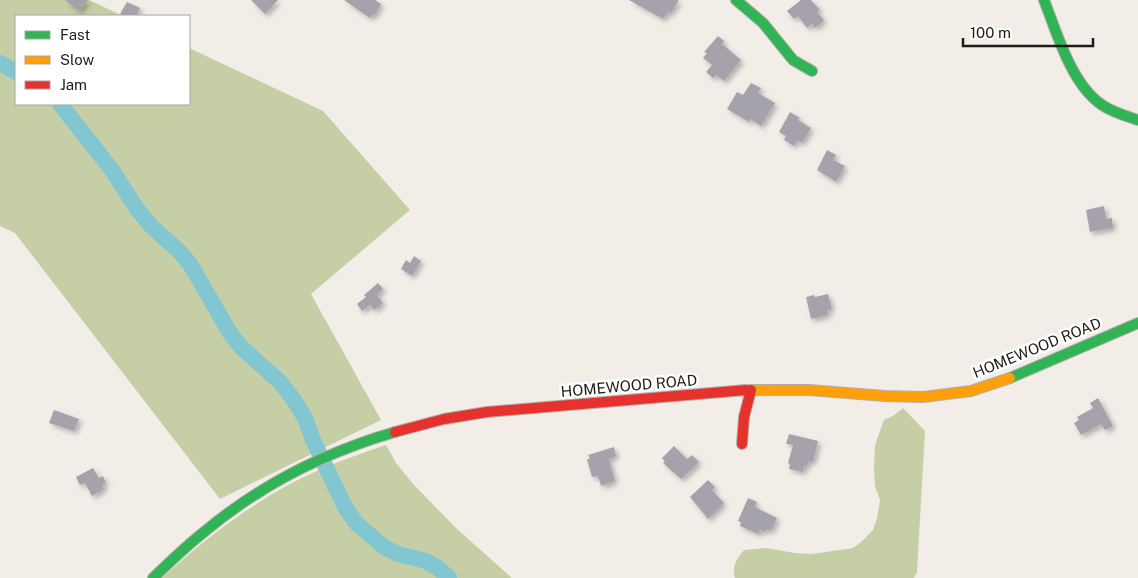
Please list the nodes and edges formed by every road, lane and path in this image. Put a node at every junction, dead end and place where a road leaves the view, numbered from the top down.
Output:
1 (736, 0) edge
2 (1044, 0) edge
3 (812, 71) dead end
4 (1138, 120) edge
5 (1138, 323) edge
6 (750, 390) junction
7 (742, 444) dead end
8 (153, 578) edge

1 - 3 street
2 - 4 street
5 - 6 street, HOMEWOOD ROAD
6 - 7 street
6 - 8 street, HOMEWOOD ROAD

